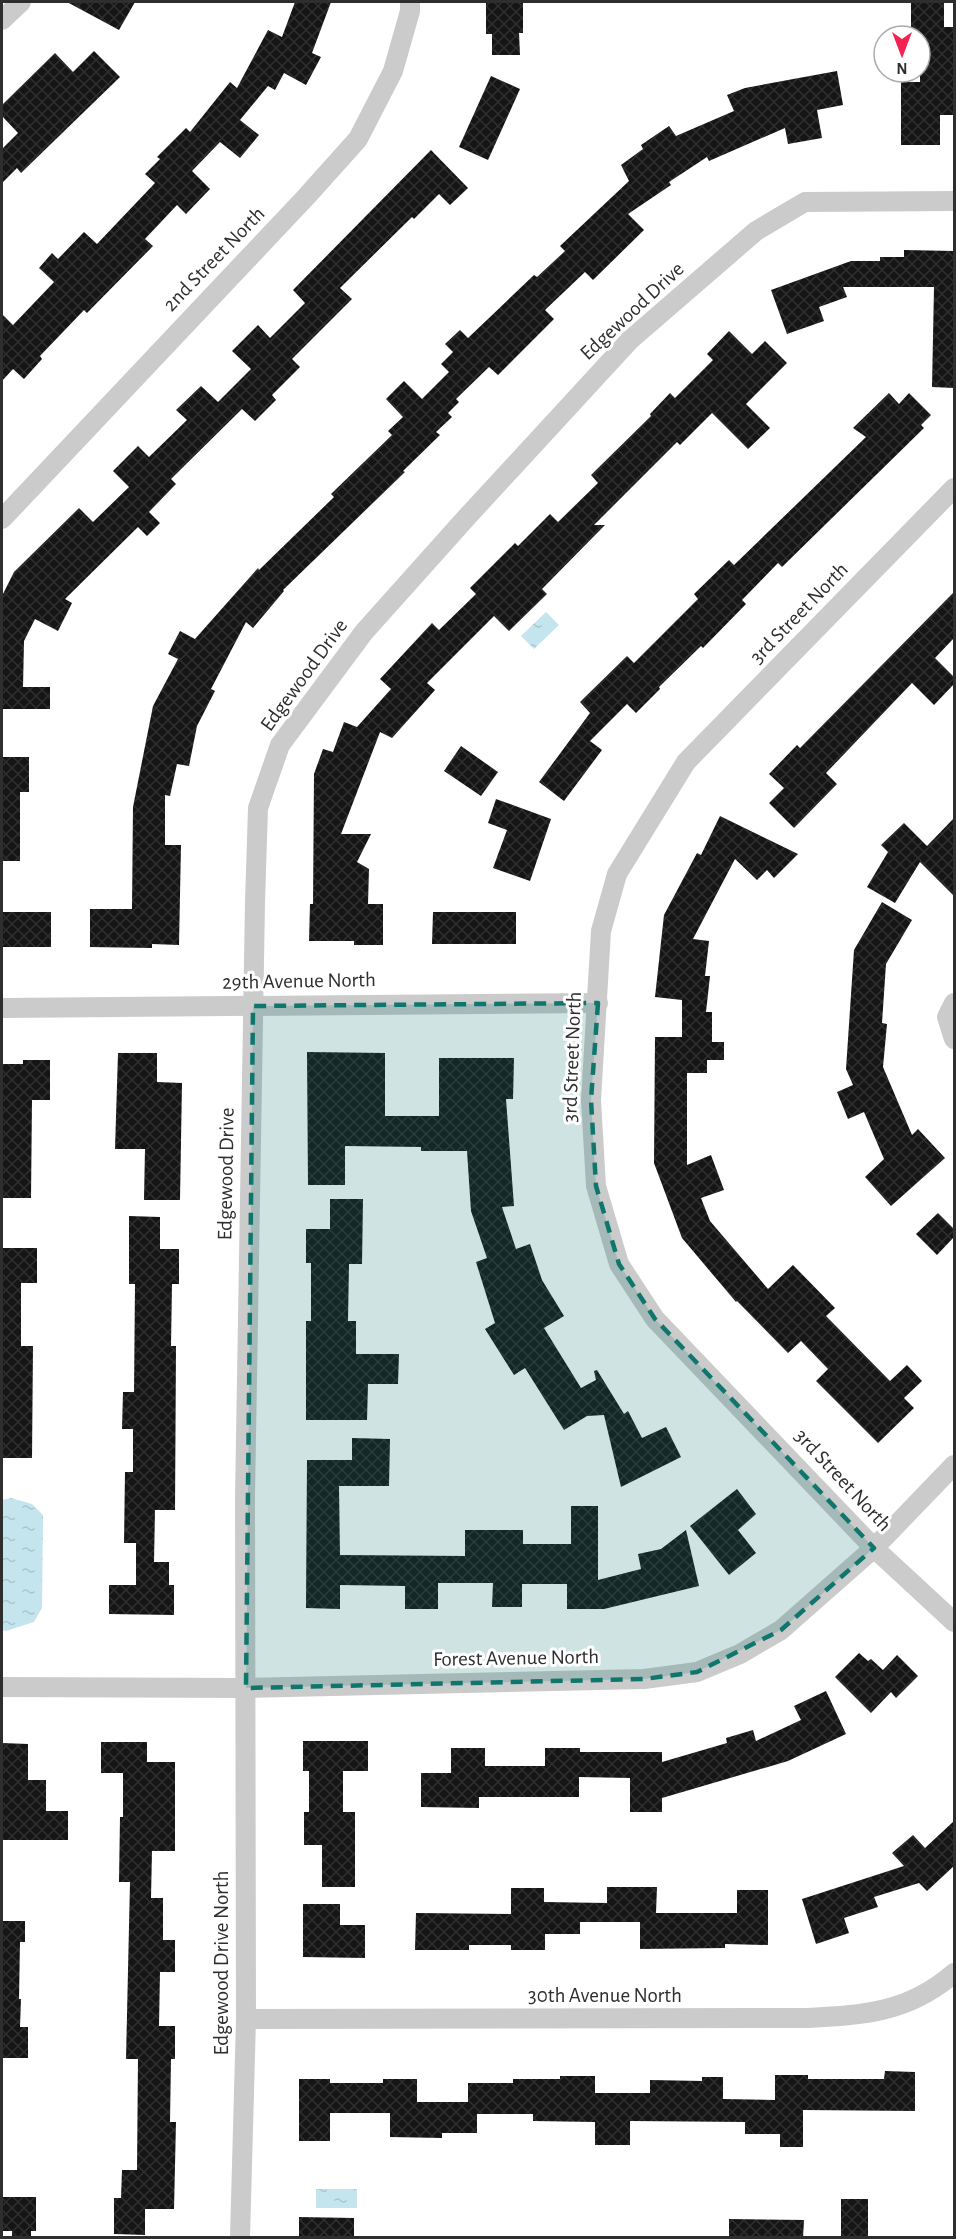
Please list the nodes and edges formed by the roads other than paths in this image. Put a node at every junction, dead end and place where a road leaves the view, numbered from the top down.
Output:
1 (21, 2) edge
2 (410, 2) edge
3 (2, 20) edge
4 (954, 201) edge
5 (954, 488) edge
6 (2, 519) edge
7 (598, 1003) junction
8 (954, 1004) edge
9 (253, 1006) junction
10 (2, 1008) edge
11 (954, 1039) edge
12 (954, 1465) edge
13 (874, 1548) junction
14 (954, 1622) edge
15 (2, 1687) edge
16 (246, 1688) junction
17 (954, 1973) edge
18 (246, 2019) junction
19 (240, 2238) edge

1 - 3 street
2 - 6 street, 2nd Street North
4 - 9 street, Edgewood Drive
5 - 7 street, 3rd Street North
7 - 9 street, 29th Avenue North
7 - 13 street, 3rd Street North
8 - 11 street
9 - 10 street, 29th Avenue North
9 - 16 street, Edgewood Drive
12 - 13 street, Forest Avenue North
13 - 14 street, 3rd Street North
13 - 16 street, Forest Avenue North
15 - 16 street, Forest Avenue North
16 - 18 street, Edgewood Drive North
17 - 18 street, 30th Avenue North
18 - 19 street, Edgewood Drive North

